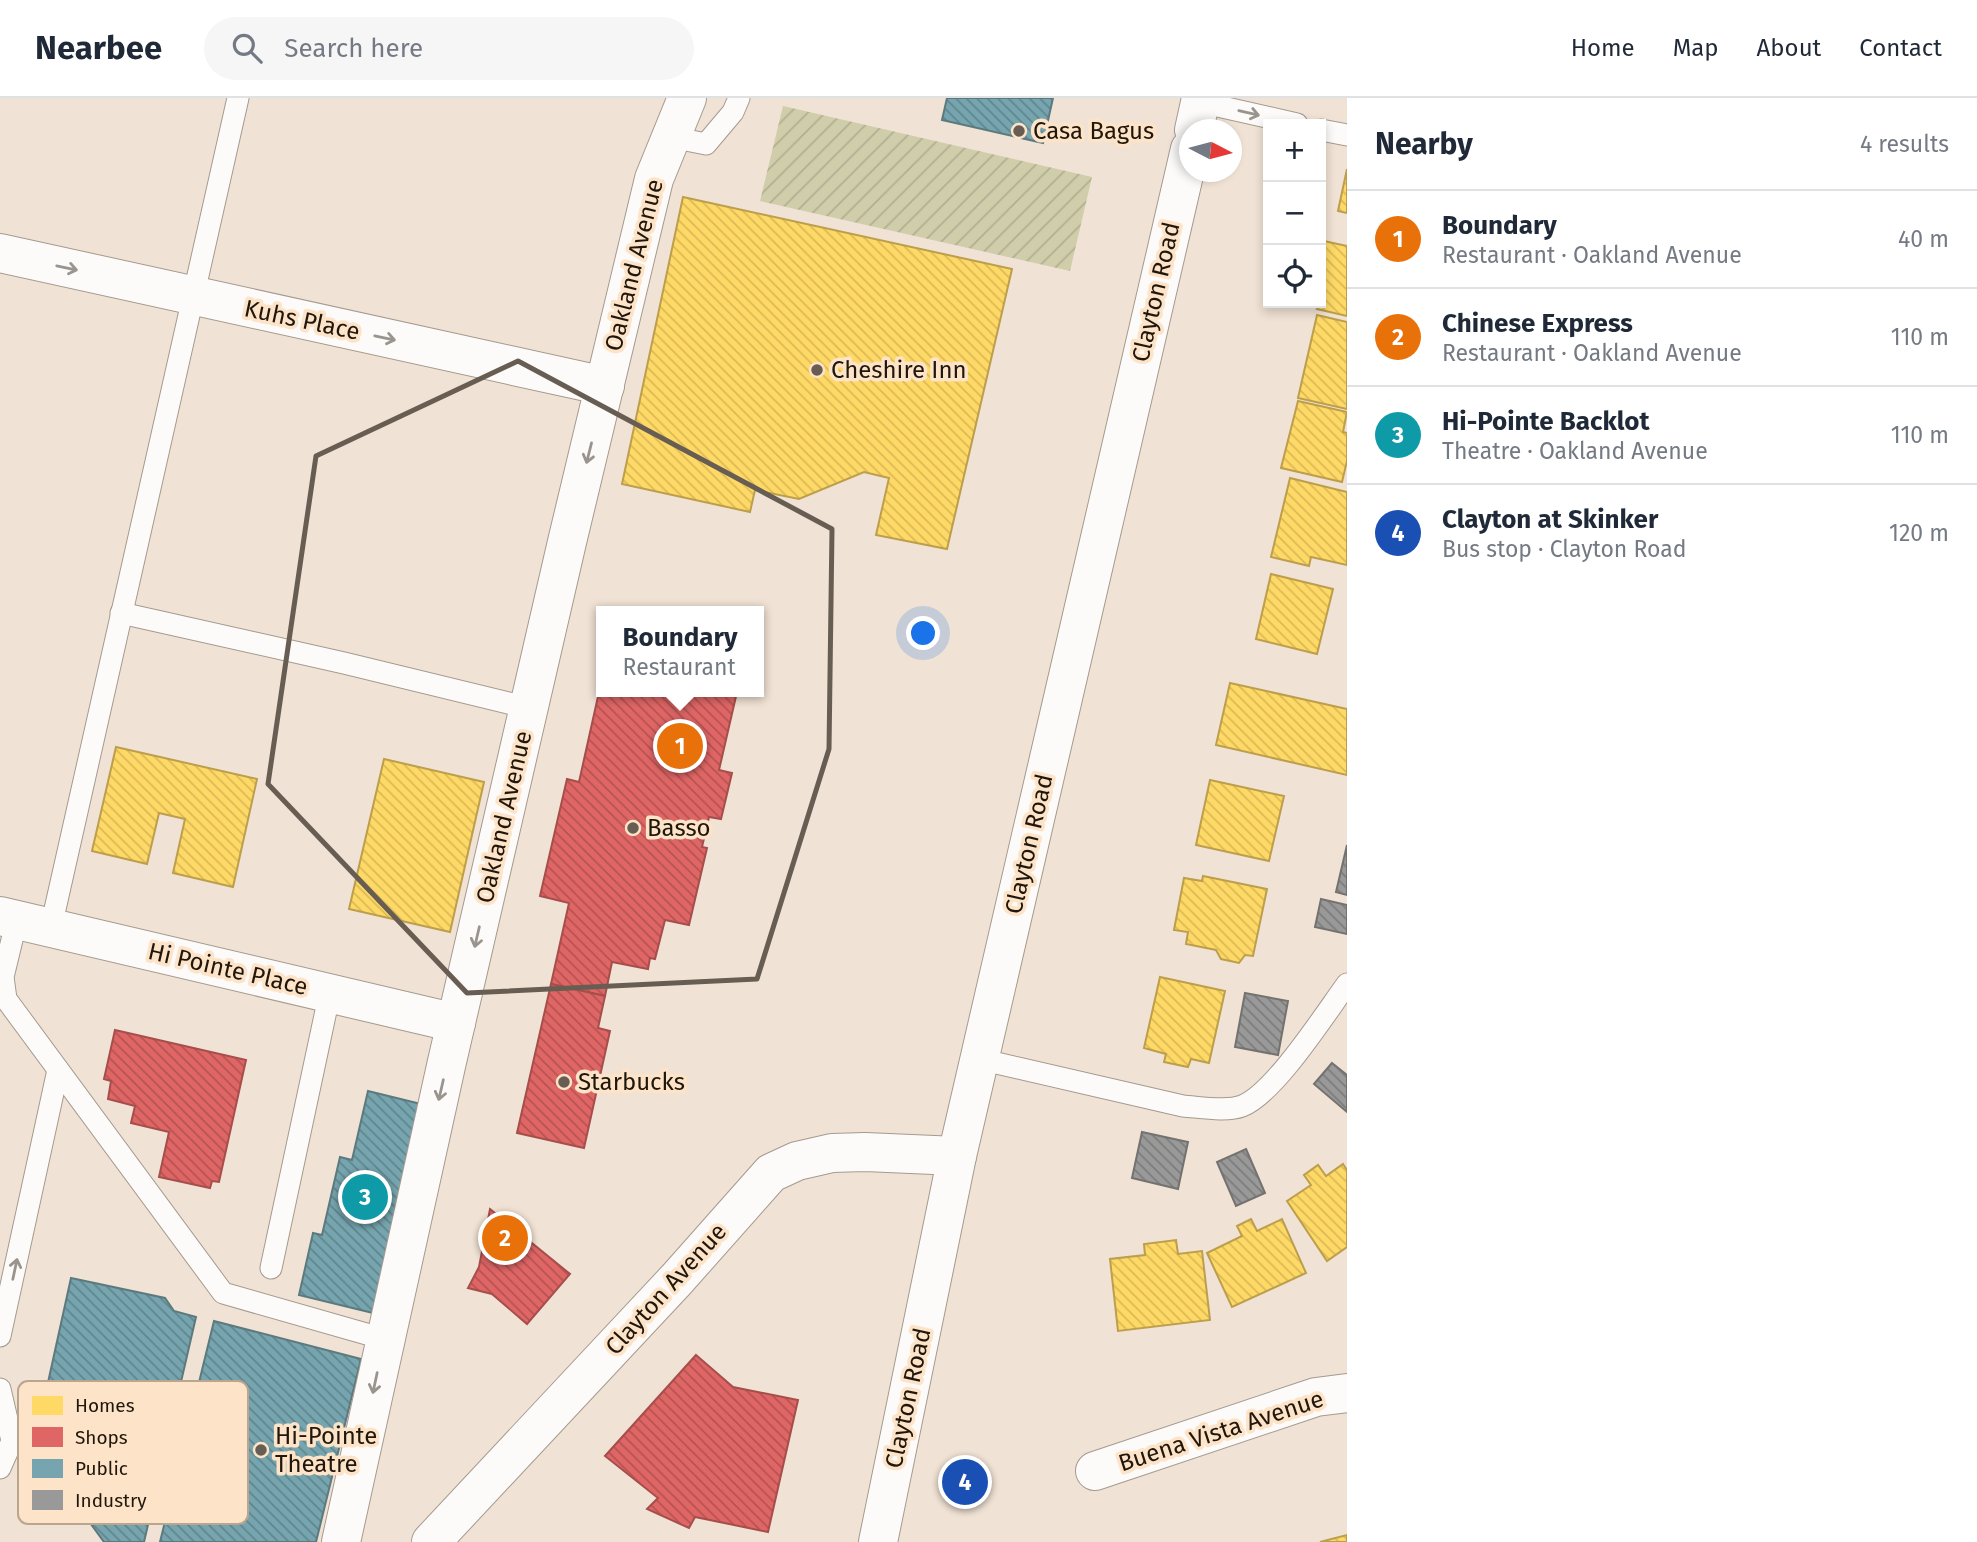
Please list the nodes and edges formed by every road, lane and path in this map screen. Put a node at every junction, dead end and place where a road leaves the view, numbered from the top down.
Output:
1 (238, 98) edge
2 (687, 98) edge
3 (739, 98) edge
4 (1199, 110) edge
5 (1263, 119) edge
6 (1326, 131) edge
7 (1347, 135) edge
8 (671, 137) junction
9 (1181, 182) edge
10 (0, 253) edge
11 (192, 295) junction
12 (605, 386) junction
13 (121, 613) junction
14 (529, 708) junction
15 (23, 921) edge
16 (1347, 984) edge
17 (330, 992) junction
18 (456, 1023) junction
19 (979, 1059) junction
20 (58, 1070) junction
21 (957, 1156) junction
22 (271, 1268) dead end
23 (0, 1336) edge
24 (384, 1339) junction
25 (0, 1388) edge
26 (1337, 1390) edge
27 (0, 1468) edge
28 (1095, 1471) dead end
29 (341, 1542) edge
30 (431, 1542) edge
31 (878, 1542) edge

1 - 11 lane
2 - 8 street, Oakland Avenue
3 - 8 lane
4 -> 5 lane
6 - 7 lane
8 - 12 street, Oakland Avenue
9 - 19 street, Clayton Road
10 -> 11 street, Kuhs Place
11 -> 12 street, Kuhs Place
11 - 13 lane
12 -> 14 street, Oakland Avenue
13 - 14 lane
13 - 15 lane
14 -> 18 street, Oakland Avenue
15 - 17 street, Hi Pointe Place
15 - 20 lane
16 - 19 lane
17 - 18 street, Hi Pointe Place
17 - 22 lane
18 -> 24 street, Oakland Avenue
19 - 21 street, Clayton Road
23 -> 20 lane
20 - 24 lane
21 - 30 street, Clayton Avenue
21 - 31 street, Clayton Road
24 -> 29 street, Oakland Avenue
25 - 27 lane
26 - 28 street, Buena Vista Avenue

